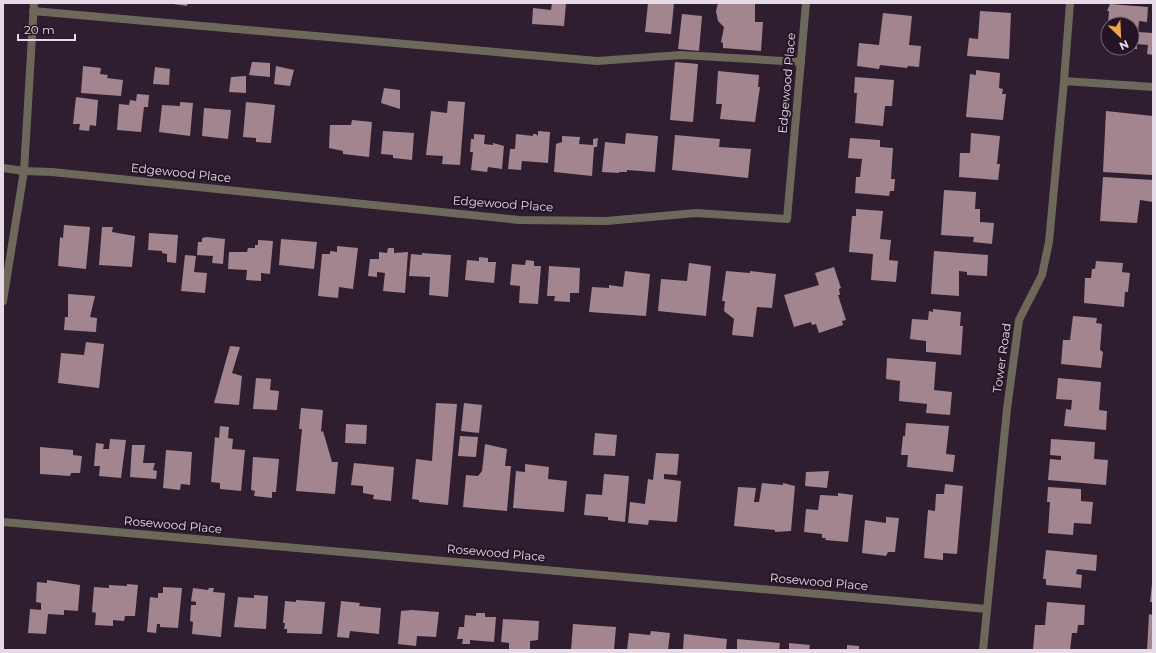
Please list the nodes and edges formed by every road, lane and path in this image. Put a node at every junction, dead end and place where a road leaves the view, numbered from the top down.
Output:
1 (806, 3) edge
2 (1070, 3) edge
3 (33, 7) edge
4 (801, 62) junction
5 (1064, 80) junction
6 (1153, 87) edge
7 (3, 168) edge
8 (24, 171) junction
9 (3, 302) edge
10 (3, 522) edge
11 (987, 609) junction
12 (983, 650) edge

1 - 4 street, Edgewood Place
2 - 5 street, Tower Road
3 - 4 street
3 - 8 street
4 - 8 street, Edgewood Place
5 - 6 street
5 - 11 street, Tower Road
7 - 8 street, Edgewood Place
8 - 9 street
10 - 11 street, Rosewood Place
11 - 12 street, Tower Road

